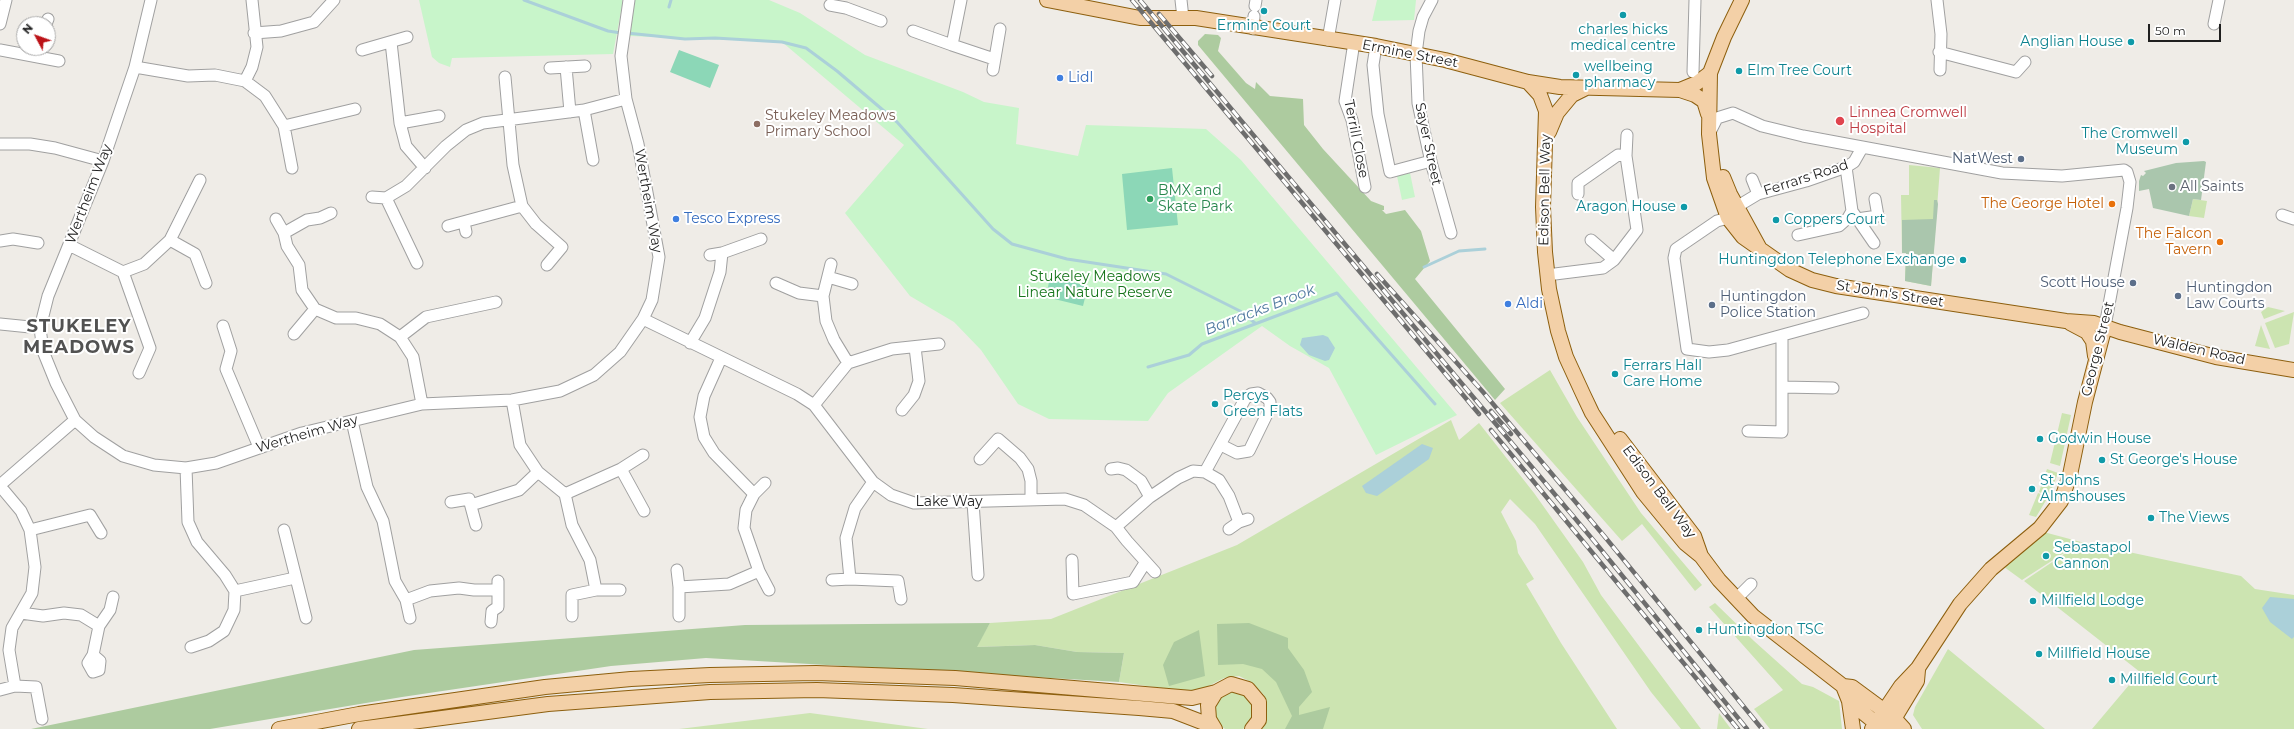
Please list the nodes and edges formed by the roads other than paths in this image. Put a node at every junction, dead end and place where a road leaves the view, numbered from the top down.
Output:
1 (6, 0) edge
2 (151, 0) edge
3 (252, 0) edge
4 (334, 0) edge
5 (629, 0) edge
6 (961, 0) edge
7 (1047, 0) edge
8 (1181, 0) edge
9 (1334, 0) edge
10 (1695, 0) edge
11 (1740, 0) edge
12 (1937, 0) edge
13 (2219, 0) edge
14 (1429, 3) edge
15 (847, 4) edge
16 (830, 5) dead end
17 (1255, 13) edge
18 (1183, 18) junction
19 (882, 21) dead end
20 (0, 24) edge
21 (2214, 24) dead end
22 (1000, 29) dead end
23 (913, 31) dead end
24 (254, 33) junction
25 (407, 38) dead end
26 (1328, 40) junction
27 (391, 42) junction
28 (1354, 42) junction
29 (952, 45) junction
30 (1376, 46) junction
31 (0, 50) edge
32 (362, 50) dead end
33 (16, 51) edge
34 (1939, 52) junction
35 (1416, 54) junction
36 (48, 56) edge
37 (60, 61) dead end
38 (2024, 62) dead end
39 (585, 66) dead end
40 (135, 67) junction
41 (566, 67) junction
42 (550, 68) dead end
43 (1940, 70) dead end
44 (1693, 72) dead end
45 (1710, 73) junction
46 (504, 77) dead end
47 (245, 81) junction
48 (1528, 82) junction
49 (1586, 88) junction
50 (1680, 90) junction
51 (626, 99) junction
52 (355, 109) dead end
53 (584, 110) junction
54 (570, 112) junction
55 (439, 116) dead end
56 (1709, 119) junction
57 (509, 120) junction
58 (400, 123) junction
59 (284, 126) junction
60 (1709, 134) junction
61 (1626, 135) dead end
62 (1546, 142) junction
63 (0, 144) edge
64 (1862, 148) junction
65 (1626, 156) junction
66 (593, 160) dead end
67 (103, 161) junction
68 (1431, 161) junction
69 (1846, 167) junction
70 (292, 168) dead end
71 (425, 168) junction
72 (1752, 179) dead end
73 (200, 180) dead end
74 (1366, 187) dead end
75 (1578, 194) dead end
76 (1758, 194) junction
77 (372, 198) dead end
78 (386, 198) junction
79 (1875, 199) dead end
80 (1743, 203) dead end
81 (522, 206) junction
82 (331, 213) dead end
83 (1855, 215) junction
84 (2282, 215) dead end
85 (1728, 218) junction
86 (276, 219) dead end
87 (2294, 219) edge
88 (448, 226) dead end
89 (284, 233) junction
90 (1451, 233) dead end
91 (1798, 235) dead end
92 (761, 239) dead end
93 (170, 240) junction
94 (1591, 240) dead end
95 (0, 241) edge
96 (38, 243) dead end
97 (1874, 243) dead end
98 (69, 245) junction
99 (1760, 249) junction
100 (722, 253) junction
101 (710, 255) dead end
102 (1614, 260) junction
103 (417, 263) dead end
104 (832, 264) dead end
105 (546, 265) dead end
106 (123, 272) junction
107 (1547, 275) junction
108 (828, 277) junction
109 (776, 283) dead end
110 (206, 284) dead end
111 (852, 284) dead end
112 (823, 296) junction
113 (496, 302) dead end
114 (315, 309) junction
115 (1863, 313) dead end
116 (644, 319) junction
117 (2066, 321) junction
118 (0, 324) edge
119 (223, 326) dead end
120 (2103, 326) junction
121 (40, 328) junction
122 (294, 334) dead end
123 (400, 337) junction
124 (1782, 337) junction
125 (690, 343) junction
126 (939, 344) dead end
127 (915, 347) junction
128 (721, 358) junction
129 (848, 363) junction
130 (2095, 363) junction
131 (2294, 370) edge
132 (139, 373) dead end
133 (1782, 387) junction
134 (1833, 388) dead end
135 (1583, 394) junction
136 (512, 400) junction
137 (422, 404) junction
138 (814, 405) junction
139 (902, 410) dead end
140 (75, 420) junction
141 (352, 421) junction
142 (1748, 431) dead end
143 (1221, 445) junction
144 (260, 447) junction
145 (643, 455) dead end
146 (980, 459) dead end
147 (1116, 465) dead end
148 (186, 468) junction
149 (621, 469) junction
150 (538, 472) junction
151 (1205, 472) junction
152 (873, 482) junction
153 (765, 483) dead end
154 (0, 486) edge
155 (565, 494) junction
156 (754, 494) junction
157 (1150, 497) junction
158 (1031, 499) junction
159 (1668, 501) junction
160 (451, 502) dead end
161 (974, 502) junction
162 (471, 505) junction
163 (1654, 505) junction
164 (644, 511) dead end
165 (476, 525) dead end
166 (1116, 527) junction
167 (1229, 529) dead end
168 (30, 530) junction
169 (284, 530) dead end
170 (101, 533) dead end
171 (1701, 556) junction
172 (1072, 560) dead end
173 (1145, 563) junction
174 (677, 570) dead end
175 (759, 571) junction
176 (1155, 572) dead end
177 (978, 575) dead end
178 (295, 578) junction
179 (850, 579) junction
180 (832, 580) dead end
181 (1751, 584) dead end
182 (679, 587) junction
183 (596, 590) junction
184 (620, 590) dead end
185 (769, 590) dead end
186 (235, 591) junction
187 (113, 597) dead end
188 (901, 599) dead end
189 (1736, 599) junction
190 (406, 600) junction
191 (21, 613) junction
192 (572, 616) dead end
193 (679, 616) dead end
194 (306, 618) dead end
195 (410, 618) dead end
196 (492, 622) dead end
197 (99, 626) junction
198 (191, 647) dead end
199 (93, 655) dead end
200 (15, 686) junction
201 (1843, 686) junction
202 (0, 690) edge
203 (1216, 692) junction
204 (1849, 701) junction
205 (42, 719) dead end
206 (1883, 723) edge
207 (1214, 728) edge
208 (279, 729) edge
209 (359, 729) edge
210 (1252, 729) edge
211 (1853, 729) edge
212 (1904, 729) edge

1 - 20 street
2 - 40 street, Wertheim Way
3 - 24 street
4 - 24 street
5 - 51 street, Wertheim Way
6 - 29 street
7 - 18 main road, Ermine Street
8 - 18 street
9 - 26 street
10 - 44 street
11 - 45 main road
12 - 34 street
13 - 21 street
14 - 35 street, Sayer Street
15 - 16 street
15 - 19 street
17 - 18 main road, Ermine Street
17 - 26 main road, Ermine Street
22 - 29 street
23 - 29 street
24 - 47 street
25 - 27 street
26 - 28 main road, Ermine Street
27 - 32 street
27 - 58 street
28 - 30 main road, Ermine Street
28 - 74 street, Terrill Close
30 - 35 main road, Ermine Street
30 - 68 street
31 - 33 street
34 - 38 street
34 - 43 street
35 - 48 main road, Ermine Street
35 - 68 street, Sayer Street
36 - 37 street
39 - 41 street
40 - 47 street
40 - 67 street, Wertheim Way
41 - 42 street
41 - 54 street
45 - 50 main road, Ermine Street
45 - 56 main road, St John's Street
46 - 57 street
47 - 59 street
48 - 49 main road, Ermine Street
48 - 62 main road, Edison Bell Way
49 - 50 main road, Ermine Street
49 - 62 main road
50 - 56 main road, Ermine Street
51 - 53 street
51 - 116 street, Wertheim Way
52 - 59 street
53 - 54 street
53 - 66 street
54 - 57 street
55 - 58 street
56 - 60 main road, St John's Street
57 - 71 street
57 - 81 street
58 - 71 street
59 - 70 street
60 - 64 street
60 - 85 main road, St John's Street
60 - 99 main road
61 - 65 street
62 - 107 main road, Edison Bell Way
63 - 67 street
64 - 69 street, Ferrars Road
64 - 120 street, George Street
65 - 75 street
65 - 102 street
67 - 98 street, Wertheim Way
68 - 90 street, Sayer Street
69 - 76 street, Ferrars Road
69 - 83 street
71 - 78 street
72 - 76 street
73 - 93 street
76 - 80 street, Ferrars Road
77 - 78 street
78 - 103 street
79 - 83 street
81 - 88 street
81 - 105 street
82 - 89 street
83 - 91 street
83 - 97 street
84 - 87 street
85 - 99 main road, St John's Street
85 - 124 street, St John's Street
86 - 89 street
89 - 114 street
92 - 100 street
93 - 106 street
93 - 110 street
94 - 102 street
95 - 96 street
98 - 106 street
98 - 121 street, Wertheim Way
99 - 117 main road, St John's Street
100 - 101 street
100 - 125 street
102 - 107 street
104 - 108 street
106 - 132 street
107 - 135 main road, Edison Bell Way
108 - 111 street
108 - 112 street
109 - 112 street
112 - 129 street
113 - 123 street
114 - 122 street
114 - 123 street
115 - 124 street, St John's Street
116 - 125 street, Lake Way
116 - 136 street, Wertheim Way
117 - 120 main road, St John's Street
117 - 130 main road
118 - 121 street
119 - 144 street
120 - 130 main road, George Street
120 - 131 main road, Walden Road
121 - 140 street, Wertheim Way
123 - 137 street
124 - 133 street
125 - 128 street, Lake Way
126 - 127 street
127 - 129 street
127 - 139 street
128 - 138 street, Lake Way
128 - 156 street
129 - 138 street
130 - 206 main road, George Street
133 - 134 street
133 - 142 street
135 - 159 main road, Edison Bell Way
135 - 163 main road, Edison Bell Way
136 - 137 street, Wertheim Way
136 - 150 street
137 - 141 street, Wertheim Way
138 - 152 street, Lake Way
140 - 148 street, Wertheim Way
140 - 154 street
141 - 144 street, Wertheim Way
141 - 190 street
143 - 143 street
143 - 151 street
144 - 148 street, Wertheim Way
145 - 149 street
146 - 158 street
147 - 157 street
148 - 186 street
149 - 155 street
149 - 164 street
150 - 155 street
150 - 162 street
151 - 157 street
151 - 167 street
152 - 161 street, Lake Way
152 - 179 street
153 - 156 street
154 - 168 street
155 - 183 street
156 - 175 street
157 - 166 street
158 - 161 street, Lake Way
158 - 166 street, Lake Way
159 - 163 street
159 - 171 main road, Edison Bell Way
160 - 162 street
161 - 177 street
162 - 165 street
163 - 171 main road, Edison Bell Way
166 - 173 street, Lake Way
168 - 170 street
168 - 191 street
169 - 178 street
171 - 189 main road, Edison Bell Way
172 - 173 street
173 - 176 street, Lake Way
174 - 182 street
175 - 182 street
175 - 185 street
178 - 186 street
178 - 194 street
179 - 180 street
179 - 188 street
181 - 189 street
182 - 193 street
183 - 184 street
183 - 192 street
186 - 198 street
187 - 197 street
189 - 201 main road, Edison Bell Way
190 - 195 street
190 - 196 street
191 - 197 street
191 - 200 street
197 - 199 street
200 - 202 street
200 - 205 street
201 - 204 main road
201 - 206 main road, Edison Bell Way
203 - 207 main road
203 - 208 main road
203 - 210 main road
204 - 206 main road
204 - 211 main road
206 - 212 main road
207 - 209 main road

